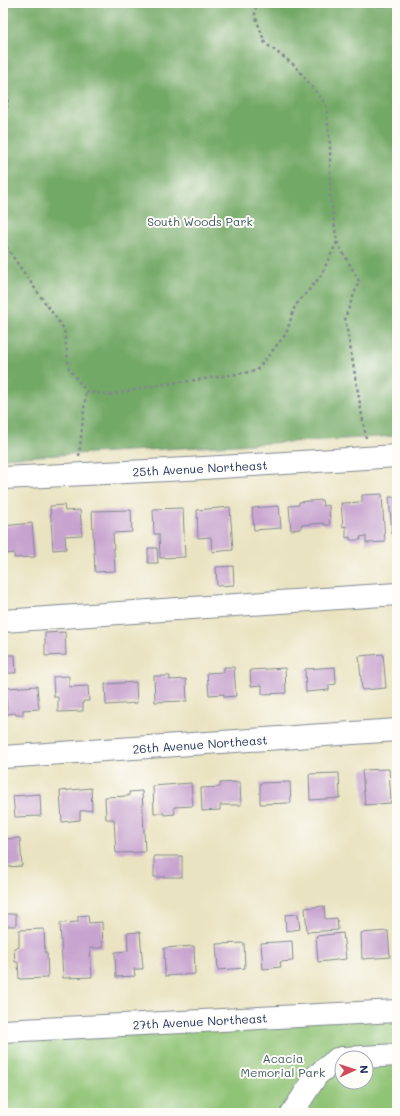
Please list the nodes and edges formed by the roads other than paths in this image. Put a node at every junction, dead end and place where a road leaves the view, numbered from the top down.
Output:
1 (397, 456) edge
2 (3, 478) edge
3 (397, 594) edge
4 (3, 621) edge
5 (397, 730) edge
6 (3, 758) edge
7 (397, 1011) edge
8 (3, 1031) edge
9 (397, 1055) edge
10 (374, 1056) edge
11 (334, 1061) edge
12 (292, 1113) edge

1 - 2 street, 25th Avenue Northeast
3 - 4 street
5 - 6 street, 26th Avenue Northeast
7 - 8 street, 27th Avenue Northeast
9 - 10 street
11 - 12 street

